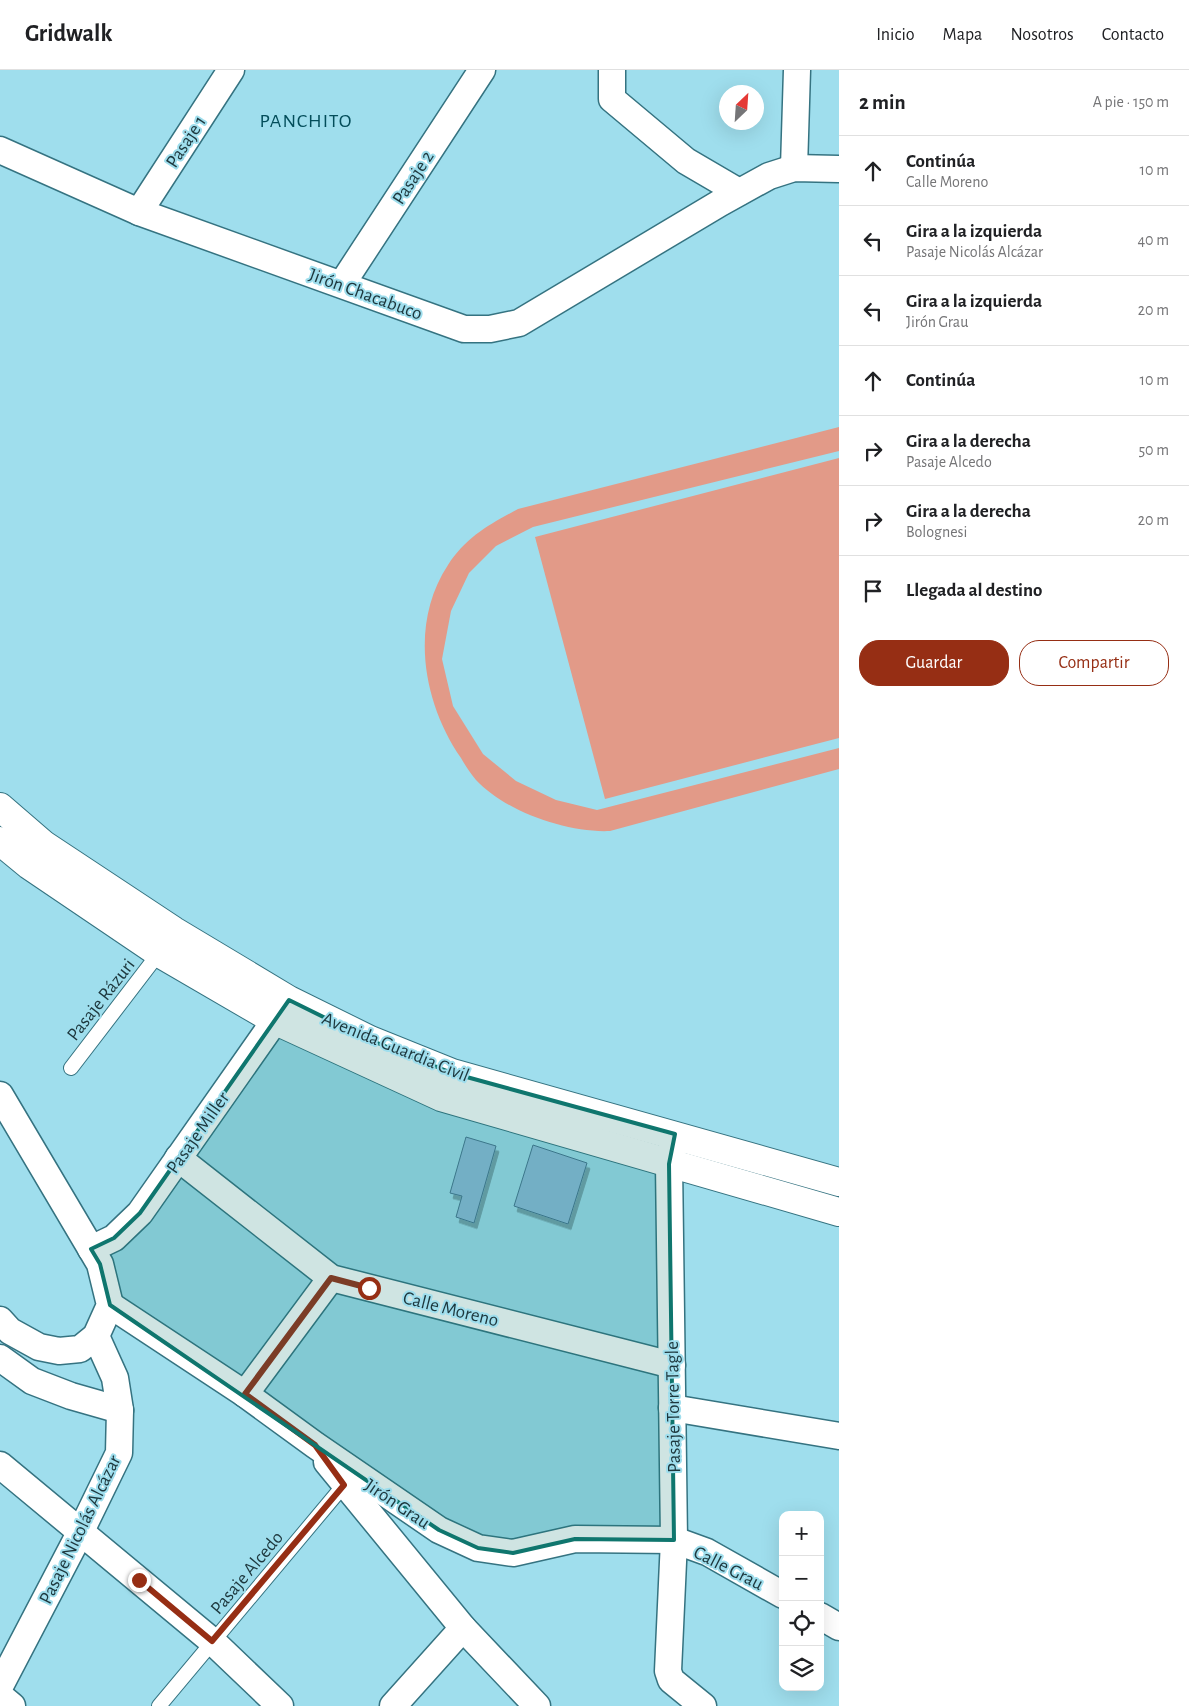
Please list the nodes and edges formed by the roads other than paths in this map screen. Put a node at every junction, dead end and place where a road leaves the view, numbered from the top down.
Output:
1 (231, 70) edge
2 (482, 70) edge
3 (612, 70) edge
4 (797, 70) edge
5 (0, 150) edge
6 (794, 168) junction
7 (839, 169) edge
8 (730, 198) junction
9 (139, 212) junction
10 (342, 284) junction
11 (0, 807) edge
12 (0, 841) edge
13 (159, 953) junction
14 (282, 1010) junction
15 (71, 1068) dead end
16 (0, 1095) edge
17 (675, 1134) junction
18 (178, 1158) junction
19 (669, 1164) junction
20 (839, 1182) edge
21 (839, 1212) edge
22 (91, 1249) junction
23 (331, 1278) junction
24 (110, 1305) junction
25 (0, 1320) edge
26 (96, 1336) junction
27 (0, 1358) edge
28 (672, 1365) junction
29 (245, 1394) junction
30 (672, 1408) junction
31 (120, 1410) junction
32 (839, 1436) edge
33 (315, 1445) junction
34 (0, 1466) edge
35 (344, 1485) junction
36 (81, 1531) junction
37 (674, 1540) junction
38 (779, 1593) edge
39 (824, 1618) edge
40 (839, 1627) edge
41 (463, 1628) junction
42 (212, 1641) junction
43 (1, 1683) edge
44 (12, 1706) edge
45 (158, 1706) edge
46 (280, 1706) edge
47 (393, 1706) edge
48 (537, 1706) edge
49 (703, 1706) edge

1 - 9 street, Pasaje 1
2 - 10 street, Pasaje 2
3 - 8 street
4 - 6 street
5 - 9 street, Jirón Chacabuco
6 - 7 street, Jirón Chacabuco
6 - 8 street, Jirón Chacabuco
8 - 10 street, Jirón Chacabuco
9 - 10 street, Jirón Chacabuco
11 - 14 street, Avenida Guardia Civil
12 - 13 street, Avenida Guardia Civil
13 - 14 street, Avenida Guardia Civil
13 - 15 lane, Pasaje Rázuri
14 - 17 street, Avenida Guardia Civil
14 - 18 street, Pasaje Miller
14 - 19 street, Avenida Guardia Civil
16 - 22 street
17 - 19 street, Pasaje Torre Tagle
17 - 20 street, Avenida Guardia Civil
18 - 22 street, Pasaje Miller
18 - 23 street, Calle Moreno
19 - 21 street, Avenida Guardia Civil
19 - 28 street, Pasaje Torre Tagle
22 - 24 street
23 - 28 street, Calle Moreno
23 - 29 street
24 - 26 street
24 - 29 street, Jirón Grau
25 - 26 street
26 - 31 street, Pasaje Nicolás Alcázar
27 - 31 street
28 - 30 street, Pasaje Torre Tagle
29 - 33 street, Jirón Grau
30 - 32 street
30 - 37 street, Pasaje Torre Tagle
31 - 36 street, Pasaje Nicolás Alcázar
33 - 35 street
33 - 37 street, Jirón Grau
34 - 36 street
35 - 41 street
35 - 42 lane, Pasaje Alcedo
36 - 42 street
36 - 43 street, Pasaje Nicolás Alcázar
37 - 38 street, Calle Grau
37 - 49 street, Pasaje Torre Tagle
39 - 40 street
41 - 47 street
41 - 48 street
42 - 45 lane, Pasaje Alcedo
42 - 46 street
43 - 44 street

